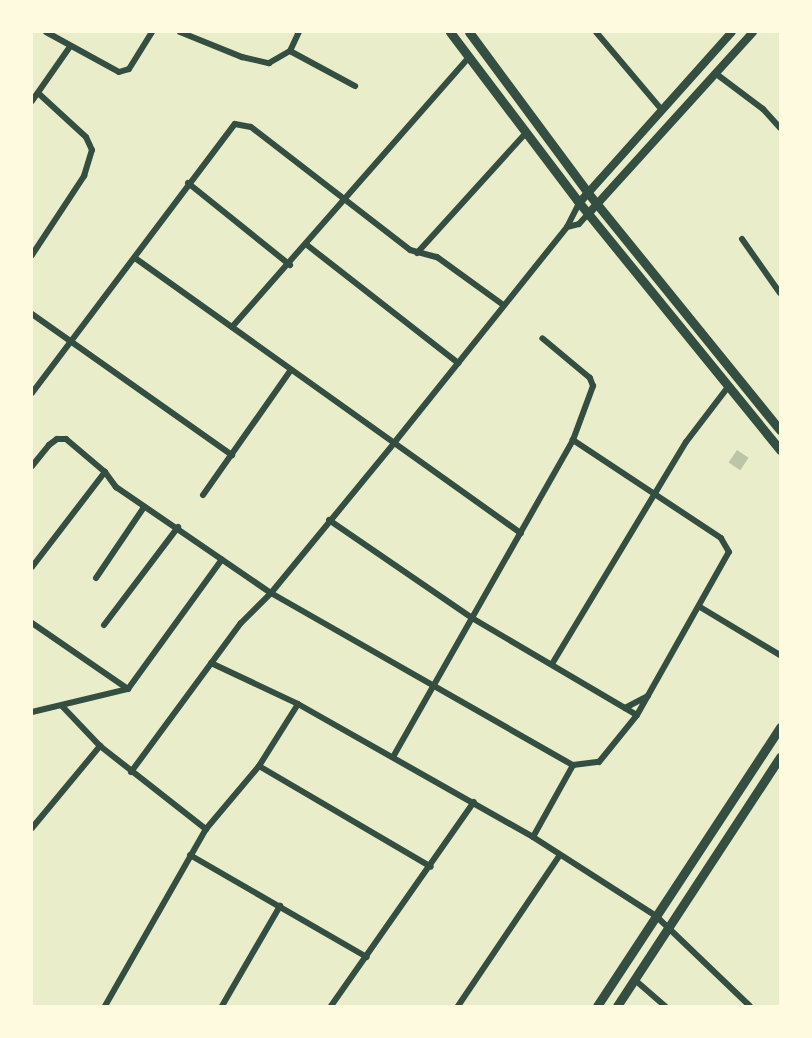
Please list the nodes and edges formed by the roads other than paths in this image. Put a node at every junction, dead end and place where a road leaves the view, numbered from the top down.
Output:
1 (46, 32) edge
2 (152, 32) edge
3 (180, 32) edge
4 (299, 32) edge
5 (450, 32) edge
6 (469, 32) edge
7 (596, 32) edge
8 (732, 32) edge
9 (753, 32) edge
10 (69, 48) junction
11 (290, 51) junction
12 (468, 58) junction
13 (715, 73) junction
14 (355, 86) dead end
15 (38, 93) junction
16 (32, 101) edge
17 (662, 110) junction
18 (780, 128) edge
19 (526, 133) junction
20 (188, 183) junction
21 (588, 193) junction
22 (346, 197) junction
23 (579, 203) junction
24 (597, 204) junction
25 (589, 213) junction
26 (567, 227) junction
27 (742, 239) dead end
28 (307, 245) junction
29 (417, 253) junction
30 (32, 255) edge
31 (135, 258) junction
32 (290, 264) junction
33 (780, 293) edge
34 (502, 304) junction
35 (32, 314) edge
36 (232, 327) junction
37 (542, 338) dead end
38 (73, 340) junction
39 (458, 363) junction
40 (291, 370) junction
41 (728, 387) junction
42 (32, 393) edge
43 (780, 430) edge
44 (573, 440) junction
45 (394, 443) junction
46 (780, 450) edge
47 (232, 455) junction
48 (32, 466) edge
49 (105, 472) junction
50 (654, 492) junction
51 (204, 495) dead end
52 (144, 507) junction
53 (329, 520) junction
54 (178, 528) junction
55 (521, 533) junction
56 (222, 559) junction
57 (32, 567) edge
58 (96, 578) dead end
59 (271, 593) junction
60 (700, 607) junction
61 (472, 618) junction
62 (32, 623) edge
63 (104, 625) dead end
64 (780, 655) edge
65 (211, 663) junction
66 (552, 664) junction
67 (432, 685) junction
68 (128, 689) junction
69 (649, 696) junction
70 (298, 704) junction
71 (62, 706) junction
72 (625, 708) junction
73 (32, 712) edge
74 (637, 715) junction
75 (780, 727) edge
76 (99, 746) junction
77 (393, 757) junction
78 (780, 757) edge
79 (573, 765) junction
80 (259, 766) junction
81 (131, 772) junction
82 (474, 802) junction
83 (32, 828) edge
84 (206, 829) junction
85 (533, 837) junction
86 (190, 855) junction
87 (560, 855) junction
88 (431, 867) junction
89 (280, 906) junction
90 (657, 916) junction
91 (669, 927) junction
92 (367, 957) junction
93 (635, 980) junction
94 (105, 1006) edge
95 (222, 1006) edge
96 (331, 1006) edge
97 (458, 1006) edge
98 (597, 1006) edge
99 (617, 1006) edge
100 (665, 1006) edge
101 (750, 1006) edge

1 - 10 street
2 - 10 street
3 - 11 street
4 - 11 street
5 - 12 main road
6 - 21 main road
7 - 17 street
8 - 17 main road
9 - 13 main road
10 - 15 street
11 - 14 street
12 - 19 main road
12 - 22 street
13 - 18 street
13 - 24 main road
15 - 16 street
15 - 30 street
17 - 21 main road
19 - 23 main road
19 - 29 street
20 - 22 street
20 - 31 street
20 - 32 street
21 - 23 main road
21 - 24 main road
22 - 28 street
22 - 29 street
23 - 25 main road
23 - 26 street
24 - 25 main road
24 - 43 main road
25 - 26 street
25 - 41 main road
26 - 34 street
27 - 33 street
28 - 32 street
28 - 39 street
29 - 34 street
31 - 36 street
31 - 38 street
32 - 36 street
34 - 39 street
35 - 38 street
36 - 40 street
37 - 44 street
38 - 42 street
38 - 47 street
39 - 45 street
40 - 45 street
40 - 47 street
41 - 46 main road
41 - 50 street
44 - 50 street
44 - 55 street
45 - 53 street
45 - 55 street
47 - 51 street
48 - 49 street
49 - 52 street
49 - 57 street
50 - 60 street
50 - 66 street
52 - 54 street
52 - 58 street
53 - 59 street
53 - 61 street
54 - 56 street
54 - 63 street
55 - 61 street
56 - 59 street
56 - 68 street
59 - 65 street
59 - 67 street
60 - 64 street
60 - 69 street
61 - 66 street
61 - 67 street
62 - 68 street
65 - 70 street
65 - 81 street
66 - 72 street
67 - 77 street
67 - 79 street
68 - 71 street
69 - 72 street
69 - 74 street
70 - 77 street
70 - 80 street
71 - 73 street
71 - 76 street
72 - 74 street
74 - 79 street
75 - 90 main road
76 - 81 street
76 - 83 street
77 - 82 street
78 - 91 main road
79 - 85 street
80 - 84 street
80 - 88 street
81 - 84 street
82 - 85 street
82 - 88 street
84 - 86 street
85 - 87 street
86 - 89 street
86 - 94 street
87 - 90 street
87 - 97 street
88 - 92 street
89 - 92 street
89 - 95 street
90 - 91 street
90 - 98 main road
91 - 93 main road
91 - 101 street
92 - 96 street
93 - 99 main road
93 - 100 street

